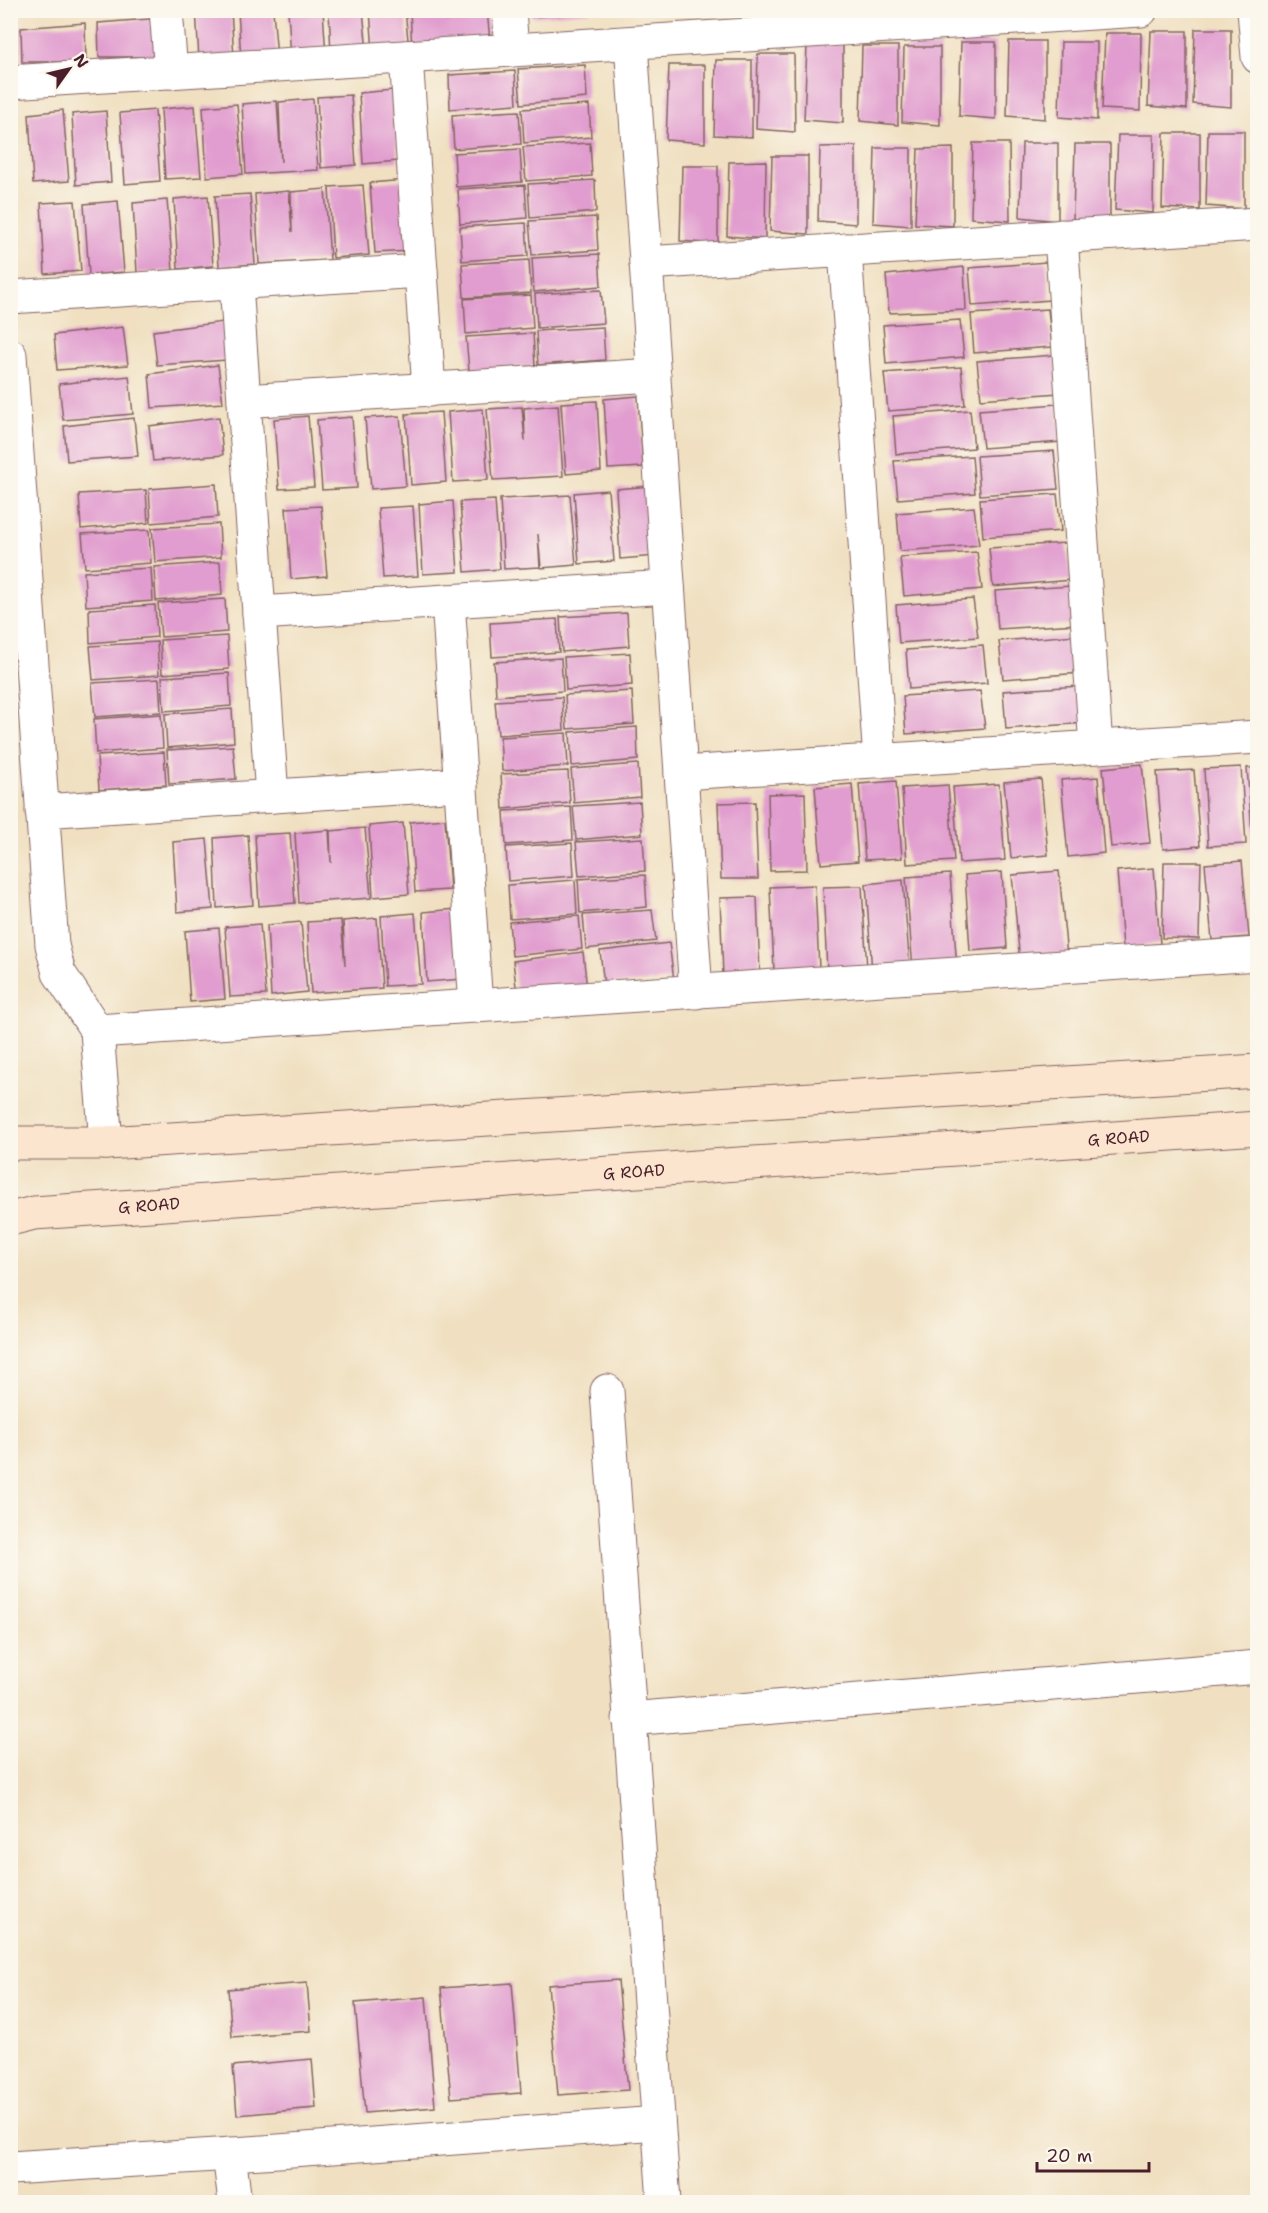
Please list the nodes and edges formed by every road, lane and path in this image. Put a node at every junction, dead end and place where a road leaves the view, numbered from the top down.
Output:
1 (166, 10) edge
2 (509, 10) edge
3 (1141, 10) edge
4 (1254, 10) edge
5 (869, 19) edge
6 (682, 25) edge
7 (631, 43) junction
8 (513, 50) junction
9 (406, 57) junction
10 (1257, 57) edge
11 (171, 72) junction
12 (10, 82) edge
13 (1257, 224) edge
14 (1060, 236) junction
15 (845, 250) junction
16 (646, 263) junction
17 (421, 271) junction
18 (236, 283) junction
19 (10, 297) edge
20 (10, 355) edge
21 (654, 375) junction
22 (429, 390) junction
23 (244, 401) junction
24 (668, 587) junction
25 (448, 601) junction
26 (259, 613) junction
27 (1257, 737) edge
28 (1096, 747) junction
29 (880, 761) junction
30 (681, 773) junction
31 (461, 784) junction
32 (272, 796) junction
33 (42, 811) junction
34 (1257, 954) edge
35 (696, 992) junction
36 (476, 1006) junction
37 (97, 1031) junction
38 (1257, 1071) edge
39 (1257, 1128) edge
40 (10, 1143) edge
41 (106, 1143) junction
42 (10, 1219) edge
43 (606, 1391) dead end
44 (1257, 1667) edge
45 (629, 1719) junction
46 (658, 2123) junction
47 (229, 2154) junction
48 (10, 2168) edge
49 (235, 2202) edge
50 (663, 2202) edge

1 - 11 street
2 - 8 street
3 - 5 street
4 - 10 street
5 - 6 street
6 - 7 street
7 - 8 street
7 - 16 street
8 - 9 street
9 - 11 street
9 - 17 street
11 - 12 street
13 - 14 street
14 - 15 street
14 - 28 street
15 - 16 street
15 - 29 street
16 - 21 street
17 - 18 street
17 - 22 street
18 - 19 street
18 - 23 street
20 - 33 street
21 - 22 street
21 - 24 street
22 - 23 street
23 - 26 street
24 - 25 street
24 - 30 street
25 - 26 street
25 - 31 street
26 - 32 street
27 - 28 street
28 - 29 street
29 - 30 street
30 - 35 street
31 - 32 street
31 - 36 street
32 - 33 street
33 - 37 street
34 - 35 street
35 - 36 street
36 - 37 street
37 - 41 street
38 - 41 street
39 - 42 street, G ROAD
40 - 41 street
43 - 45 street
44 - 45 street
45 - 46 street
46 - 47 street
46 - 50 street
47 - 48 street
47 - 49 street

